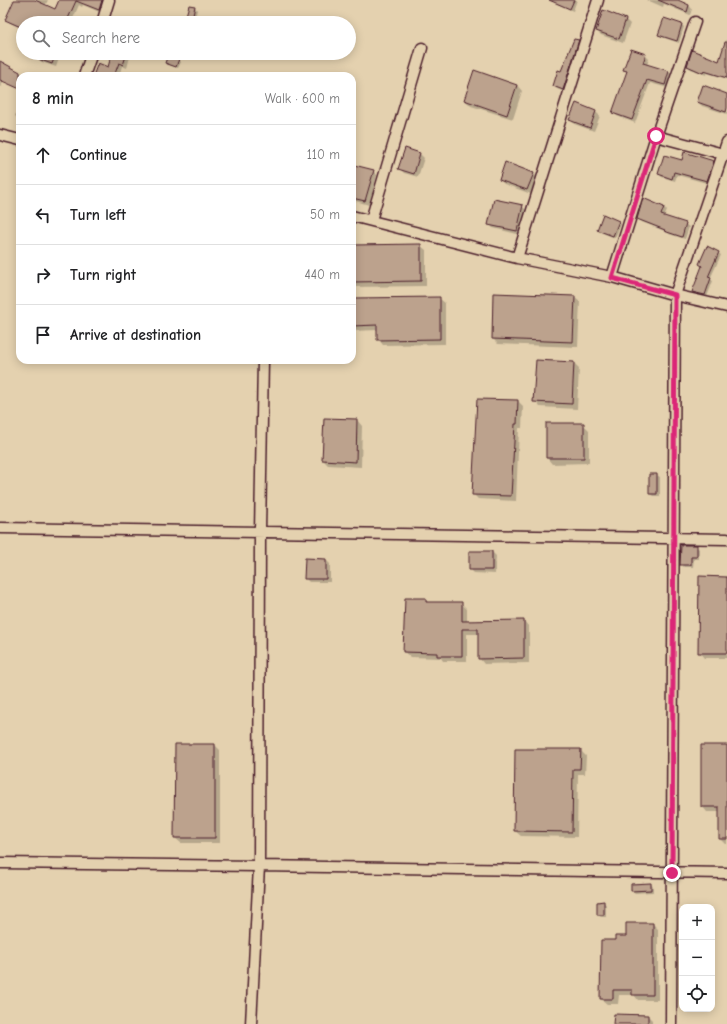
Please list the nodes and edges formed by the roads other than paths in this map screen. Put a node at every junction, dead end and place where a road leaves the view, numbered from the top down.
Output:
1 (109, 0) edge
2 (598, 0) edge
3 (104, 16) edge
4 (695, 22) dead end
5 (422, 48) dead end
6 (90, 60) edge
7 (85, 72) edge
8 (0, 135) edge
9 (656, 136) junction
10 (16, 139) edge
11 (727, 142) edge
12 (725, 154) edge
13 (356, 217) edge
14 (371, 220) junction
15 (517, 258) junction
16 (612, 278) junction
17 (675, 295) junction
18 (727, 307) edge
19 (264, 364) edge
20 (0, 528) edge
21 (260, 532) junction
22 (674, 539) junction
23 (727, 539) edge
24 (0, 863) edge
25 (259, 866) junction
26 (672, 873) junction
27 (727, 873) edge
28 (251, 1024) edge
29 (672, 1024) edge

1 - 3 street
2 - 15 street
4 - 9 street
5 - 14 street
6 - 7 street
8 - 10 street
9 - 12 street
9 - 16 street
11 - 12 street
12 - 17 street
13 - 14 street
14 - 15 street
15 - 16 street
16 - 17 street
17 - 18 street
17 - 22 street
19 - 21 street
20 - 21 street
21 - 22 street
21 - 25 street
22 - 23 street
22 - 26 street
24 - 25 street
25 - 26 street
25 - 28 street
26 - 27 street
26 - 29 street

